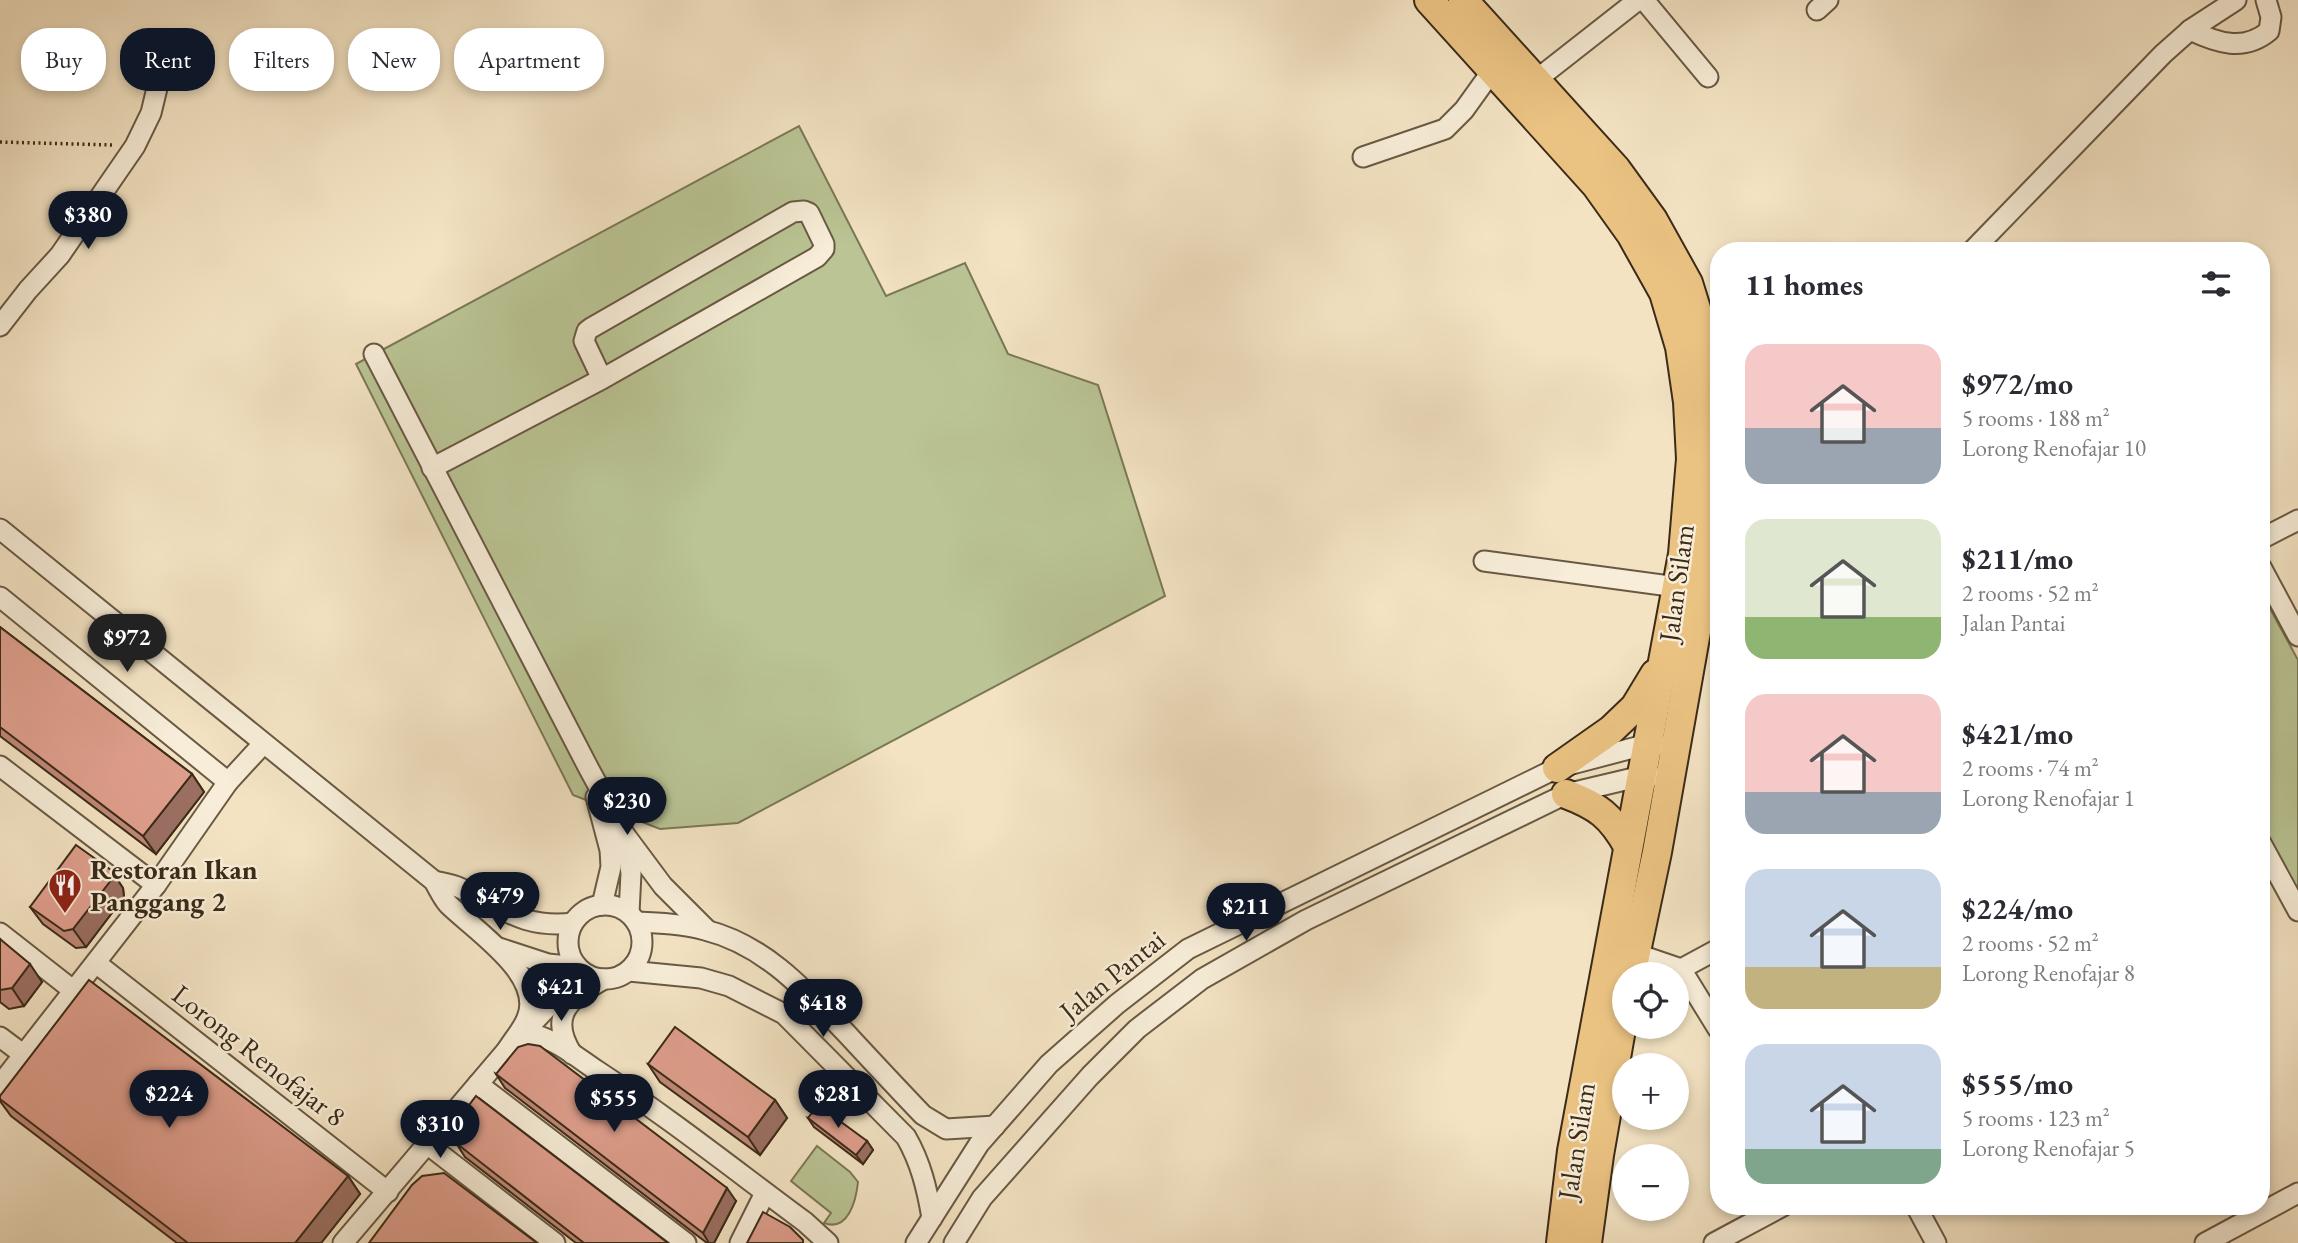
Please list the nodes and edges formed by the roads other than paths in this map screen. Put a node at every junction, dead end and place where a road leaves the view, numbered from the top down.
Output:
1 (1429, 0) edge
2 (1463, 0) edge
3 (1638, 0) edge
4 (1644, 0) edge
5 (2236, 0) edge
6 (2266, 0) edge
7 (2190, 30) junction
8 (1492, 71) junction
9 (1708, 77) dead end
10 (1536, 80) junction
11 (156, 91) edge
12 (1363, 157) dead end
13 (1981, 242) edge
14 (0, 326) edge
15 (374, 354) dead end
16 (1710, 365) edge
17 (602, 379) junction
18 (432, 468) junction
19 (2298, 520) edge
20 (0, 529) edge
21 (2270, 534) edge
22 (1710, 546) edge
23 (1484, 561) dead end
24 (2270, 584) edge
25 (1677, 587) junction
26 (0, 597) edge
27 (2298, 636) edge
28 (1664, 659) junction
29 (263, 744) junction
30 (1648, 744) junction
31 (1676, 745) junction
32 (0, 766) edge
33 (589, 769) junction
34 (1642, 776) junction
35 (1671, 777) junction
36 (1562, 781) junction
37 (228, 782) junction
38 (625, 835) junction
39 (1628, 846) junction
40 (2270, 860) edge
41 (433, 881) junction
42 (156, 885) junction
43 (602, 905) junction
44 (2298, 911) edge
45 (633, 918) junction
46 (573, 923) junction
47 (707, 930) junction
48 (0, 933) edge
49 (495, 947) junction
50 (1710, 953) edge
51 (1633, 962) edge
52 (96, 963) junction
53 (1689, 965) edge
54 (577, 967) junction
55 (629, 971) junction
56 (1689, 978) edge
57 (604, 979) junction
58 (74, 991) junction
59 (1710, 1002) edge
60 (0, 1037) edge
61 (1619, 1039) edge
62 (507, 1050) junction
63 (24, 1055) junction
64 (572, 1055) junction
65 (478, 1084) junction
66 (0, 1086) edge
67 (995, 1126) junction
68 (427, 1144) junction
69 (387, 1192) junction
70 (765, 1193) junction
71 (2298, 1193) edge
72 (2270, 1203) edge
73 (1766, 1215) edge
74 (1921, 1215) edge
75 (2244, 1215) edge
76 (932, 1218) junction
77 (343, 1243) edge
78 (555, 1243) edge
79 (686, 1243) edge
80 (740, 1243) edge
81 (828, 1243) edge
82 (916, 1243) edge
83 (954, 1243) edge
84 (1561, 1243) edge
85 (1587, 1243) edge
86 (1714, 1243) edge
87 (1936, 1243) edge
88 (2205, 1243) edge

1 - 8 highway, Jalan Silam
2 - 10 highway, Jalan Silam
3 - 10 street
4 - 9 street
5 - 7 street
6 - 7 street
7 - 13 street
8 - 12 street
8 - 25 highway, Jalan Silam
10 - 16 highway, Jalan Silam
11 - 14 street
15 - 18 street
17 - 17 street
17 - 18 street
18 - 33 street
19 - 21 street
20 - 29 street
22 - 31 highway, Jalan Silam
23 - 25 street
24 - 27 street
25 - 28 highway, Jalan Silam
26 - 37 street
28 - 30 highway, Jalan Silam
28 - 36 highway
29 - 37 street
29 - 41 street
30 - 31 street, Jalan Pantai
30 - 34 highway, Jalan Silam
30 - 36 street, Jalan Pantai
31 - 35 highway, Jalan Silam
32 - 42 street
33 - 38 street
33 - 43 street
34 - 35 street, Jalan Pantai
34 - 36 street, Jalan Pantai
34 - 39 highway, Jalan Silam
35 - 51 highway, Jalan Silam
36 - 39 highway
36 - 67 street, Jalan Pantai
36 - 83 street, Jalan Pantai
37 - 42 street
38 - 45 street
38 - 47 street
39 - 84 highway, Jalan Silam
40 - 44 street
41 - 46 street
41 - 49 street
42 - 52 street
43 - 45 street
43 - 46 street
45 - 47 street
45 - 55 street
46 - 54 street
47 - 67 street
48 - 58 street
49 - 54 street
49 - 62 street
50 - 53 street
52 - 58 street
52 - 69 street, Lorong Renofajar 8
54 - 57 street
54 - 62 street
55 - 57 street
55 - 76 street
56 - 59 street
57 - 64 street
58 - 63 street
60 - 63 street
61 - 85 highway, Jalan Silam
62 - 64 street
62 - 65 street
63 - 66 street
64 - 70 street
65 - 68 street
65 - 79 street
67 - 76 street, Jalan Pantai
68 - 69 street
68 - 78 street
69 - 77 street
70 - 80 street
70 - 81 street
71 - 72 street
73 - 86 street
74 - 87 street
75 - 88 street
76 - 82 street, Jalan Pantai

